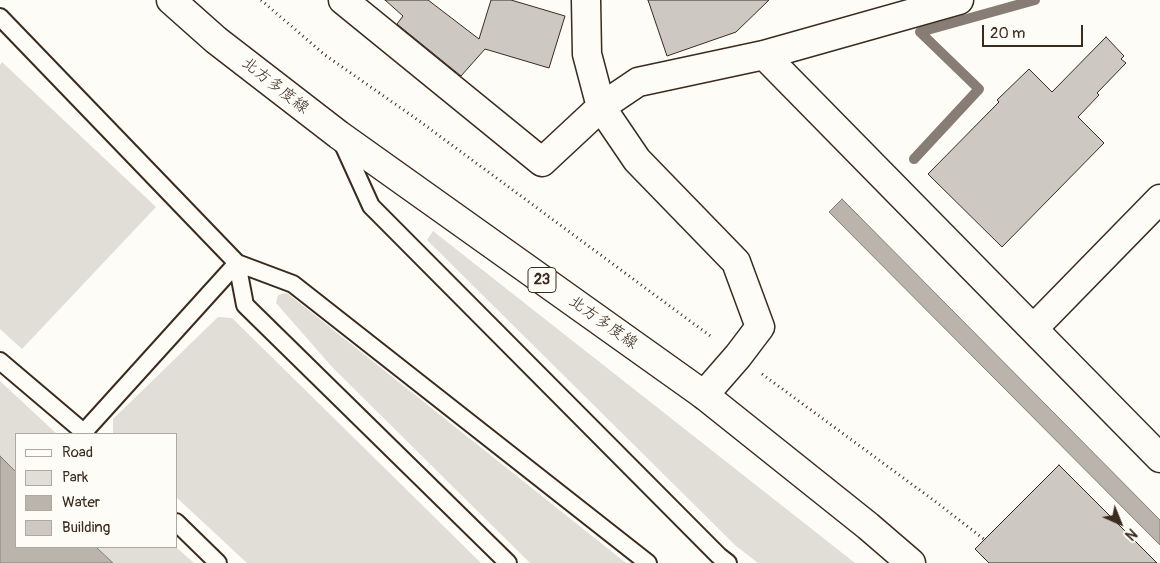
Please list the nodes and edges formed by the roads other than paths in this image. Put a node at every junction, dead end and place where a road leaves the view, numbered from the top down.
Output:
1 (171, 0) edge
2 (343, 0) edge
3 (586, 0) edge
4 (940, 2) edge
5 (0, 17) edge
6 (764, 55) junction
7 (601, 107) junction
8 (339, 135) junction
9 (1160, 199) edge
10 (238, 263) junction
11 (1034, 328) junction
12 (0, 361) edge
13 (704, 395) junction
14 (85, 433) edge
15 (1160, 458) edge
16 (178, 524) edge
17 (218, 563) edge
18 (508, 563) edge
19 (648, 563) edge
20 (728, 563) edge
21 (910, 563) edge

1 - 8 street, 北方多度線 / 23
2 - 7 street
3 - 7 street
4 - 6 street
5 - 10 lane
6 - 7 street
6 - 11 street
7 - 13 street
8 - 13 street, 北方多度線 / 23
8 - 20 lane
9 - 11 street
10 - 14 lane
10 - 18 lane
10 - 19 lane
11 - 15 street
12 - 14 lane
13 - 21 street, 北方多度線 / 23
16 - 17 lane

